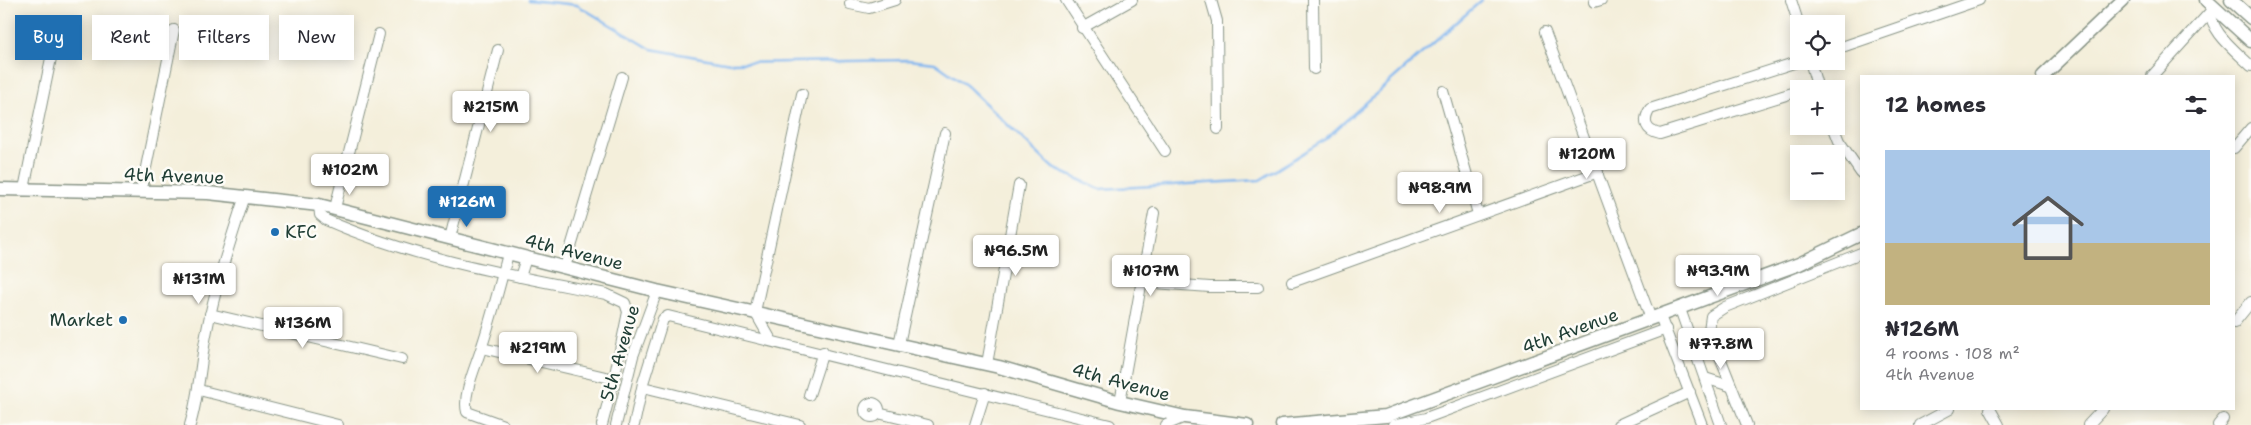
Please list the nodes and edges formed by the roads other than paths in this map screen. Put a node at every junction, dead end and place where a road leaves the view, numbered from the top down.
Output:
1 (894, 0) edge
2 (1066, 0) edge
3 (1132, 0) edge
4 (1211, 0) edge
5 (1312, 0) edge
6 (1791, 0) edge
7 (1979, 0) edge
8 (2123, 0) edge
9 (2230, 0) edge
10 (850, 4) dead end
11 (2209, 6) edge
12 (1796, 15) edge
13 (2251, 18) edge
14 (1082, 28) junction
15 (174, 30) dead end
16 (1545, 32) dead end
17 (379, 34) dead end
18 (2251, 41) edge
19 (1845, 46) edge
20 (498, 50) dead end
21 (51, 60) edge
22 (1790, 64) edge
23 (2251, 66) edge
24 (1314, 68) dead end
25 (2044, 75) edge
26 (2153, 75) edge
27 (622, 77) dead end
28 (1443, 91) dead end
29 (802, 94) dead end
30 (1790, 94) edge
31 (2251, 128) edge
32 (1218, 129) dead end
33 (945, 133) dead end
34 (1837, 135) edge
35 (2235, 147) edge
36 (1165, 151) dead end
37 (1598, 172) junction
38 (1860, 172) edge
39 (1019, 185) dead end
40 (0, 189) edge
41 (24, 190) junction
42 (141, 192) junction
43 (246, 196) junction
44 (318, 205) junction
45 (335, 208) junction
46 (1154, 213) dead end
47 (1478, 214) junction
48 (1860, 234) edge
49 (450, 238) junction
50 (1860, 253) edge
51 (508, 254) junction
52 (526, 258) junction
53 (565, 267) junction
54 (587, 272) junction
55 (503, 274) junction
56 (520, 277) junction
57 (1140, 282) junction
58 (1292, 282) dead end
59 (568, 287) junction
60 (1258, 287) dead end
61 (657, 291) junction
62 (2251, 302) edge
63 (1680, 309) junction
64 (755, 312) junction
65 (210, 314) junction
66 (1656, 317) junction
67 (2235, 322) edge
68 (1666, 329) junction
69 (771, 340) junction
70 (899, 344) junction
71 (482, 348) junction
72 (823, 352) junction
73 (633, 356) junction
74 (402, 359) dead end
75 (987, 364) junction
76 (1705, 378) junction
77 (614, 379) junction
78 (643, 386) junction
79 (1730, 386) junction
80 (626, 388) junction
81 (198, 390) junction
82 (1690, 392) junction
83 (985, 393) junction
84 (809, 395) dead end
85 (1120, 402) junction
86 (1948, 410) edge
87 (1991, 410) edge
88 (2102, 410) edge
89 (878, 413) dead end
90 (1186, 417) junction
91 (603, 421) edge
92 (1427, 422) edge
93 (779, 423) edge
94 (1337, 423) edge
95 (190, 425) edge
96 (338, 425) edge
97 (503, 425) edge
98 (616, 425) edge
99 (634, 425) edge
100 (800, 425) edge
101 (928, 425) edge
102 (975, 425) edge
103 (1110, 425) edge
104 (1166, 425) edge
105 (1247, 425) edge
106 (1282, 425) edge
107 (1393, 425) edge
108 (1618, 425) edge
109 (1702, 425) edge
110 (1721, 425) edge
111 (1747, 425) edge
112 (1920, 425) edge
113 (1999, 425) edge
114 (2088, 425) edge

1 - 10 street
2 - 14 street
3 - 14 street
4 - 32 street
5 - 24 street
6 - 12 street
7 - 19 street
8 - 25 main road
9 - 13 main road
11 - 18 main road
11 - 23 street
11 - 26 street
14 - 36 street
15 - 42 street
16 - 37 street
17 - 45 street
20 - 49 street
21 - 41 street
22 - 30 street
27 - 53 street
28 - 47 street
29 - 64 street
31 - 35 street
33 - 70 street
34 - 38 street
37 - 47 street
37 - 66 street
39 - 75 street
40 - 41 main road, 4th Avenue
41 - 42 main road, 4th Avenue
42 - 43 main road, 4th Avenue
43 - 44 main road, 4th Avenue
43 - 65 street
44 - 45 main road, 4th Avenue
44 - 55 street
45 - 49 main road, 4th Avenue
46 - 57 street
47 - 58 street
48 - 63 main road, 4th Avenue
49 - 51 main road, 4th Avenue
50 - 79 street
51 - 52 main road, 4th Avenue
51 - 55 street
52 - 53 main road, 4th Avenue
52 - 56 street
53 - 54 main road, 4th Avenue
54 - 59 street
54 - 61 main road, 4th Avenue
55 - 56 street
55 - 71 street
56 - 59 street
57 - 60 street
57 - 85 street
59 - 77 street
61 - 64 main road, 4th Avenue
61 - 73 street, 5th Avenue
62 - 67 street
63 - 66 main road, 4th Avenue
63 - 76 street
64 - 69 street
64 - 70 main road, 4th Avenue
65 - 74 street
65 - 81 street
66 - 68 street
66 - 94 main road, 4th Avenue
68 - 82 street
68 - 92 street
69 - 72 street
69 - 78 street
70 - 75 main road, 4th Avenue
71 - 77 street
71 - 97 street
72 - 83 street
72 - 84 street
73 - 78 street
73 - 80 street, 5th Avenue
75 - 85 main road, 4th Avenue
76 - 79 street
76 - 110 street
77 - 91 street
78 - 93 street
78 - 99 street
79 - 111 street
80 - 91 street
80 - 98 street, 5th Avenue
81 - 95 street
81 - 96 street
82 - 108 street
82 - 109 street
83 - 102 street
83 - 103 street
85 - 90 main road, 4th Avenue
86 - 112 street
87 - 113 street
88 - 114 street
89 - 101 street
90 - 104 street
90 - 105 main road, 4th Avenue
92 - 107 street
93 - 100 street
94 - 106 main road, 4th Avenue

